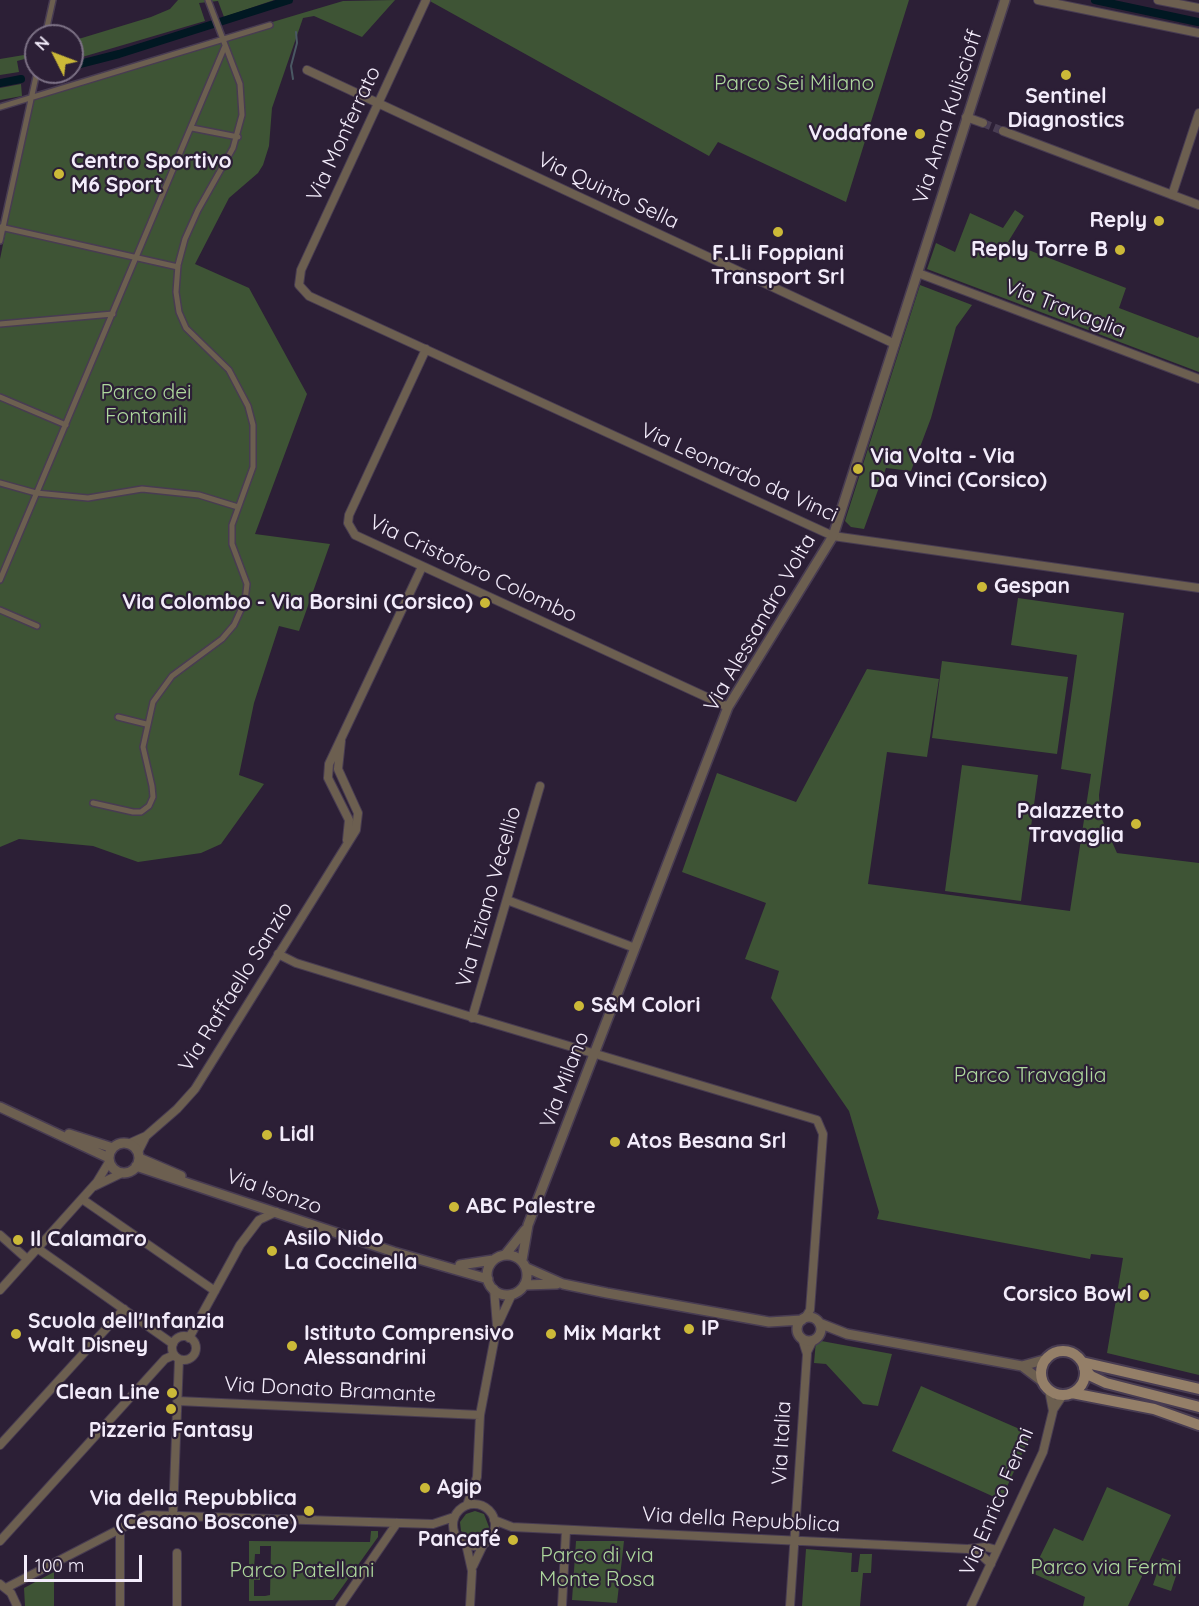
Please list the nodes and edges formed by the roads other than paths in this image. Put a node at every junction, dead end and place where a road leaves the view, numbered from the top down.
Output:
1 (53, 0) edge
2 (208, 0) edge
3 (426, 0) edge
4 (1005, 0) edge
5 (1038, 0) edge
6 (1158, 0) edge
7 (1199, 8) edge
8 (48, 24) edge
9 (270, 25) dead end
10 (1199, 33) edge
11 (224, 44) junction
12 (307, 70) dead end
13 (34, 84) edge
14 (31, 99) junction
15 (378, 104) junction
16 (0, 107) edge
17 (1199, 113) edge
18 (966, 117) junction
19 (983, 123) tunnel mouth
20 (192, 128) junction
21 (1003, 131) tunnel mouth
22 (238, 137) junction
23 (1172, 195) junction
24 (1199, 206) edge
25 (2, 228) edge
26 (0, 242) edge
27 (927, 244) joint
28 (136, 258) junction
29 (178, 267) junction
30 (918, 273) junction
31 (299, 285) joint
32 (113, 314) junction
33 (0, 324) edge
34 (895, 344) junction
35 (426, 349) junction
36 (1199, 379) edge
37 (0, 397) edge
38 (66, 425) junction
39 (0, 483) edge
40 (36, 493) junction
41 (238, 507) junction
42 (832, 536) junction
43 (422, 567) junction
44 (0, 580) edge
45 (1199, 588) edge
46 (0, 610) edge
47 (37, 626) dead end
48 (728, 707) junction
49 (117, 717) dead end
50 (146, 724) junction
51 (341, 741) junction
52 (540, 786) dead end
53 (93, 804) dead end
54 (344, 847) junction
55 (507, 900) junction
56 (635, 948) junction
57 (278, 954) junction
58 (472, 1017) junction
59 (594, 1053) junction
60 (0, 1107) edge
61 (40, 1125) junction
62 (146, 1136) junction
63 (128, 1144) junction
64 (113, 1148) junction
65 (138, 1159) junction
66 (109, 1160) junction
67 (122, 1173) junction
68 (91, 1188) junction
69 (82, 1199) junction
70 (277, 1212) junction
71 (528, 1225) junction
72 (0, 1236) edge
73 (37, 1248) junction
74 (505, 1254) junction
75 (27, 1259) junction
76 (493, 1260) junction
77 (442, 1264) junction
78 (524, 1264) junction
79 (488, 1279) junction
80 (563, 1284) junction
81 (524, 1285) junction
82 (494, 1289) junction
83 (0, 1290) edge
84 (215, 1291) junction
85 (512, 1294) junction
86 (124, 1309) junction
87 (804, 1319) junction
88 (769, 1322) junction
89 (819, 1323) junction
90 (497, 1326) junction
91 (847, 1334) junction
92 (800, 1337) junction
93 (189, 1338) junction
94 (815, 1339) junction
95 (173, 1344) junction
96 (807, 1354) junction
97 (177, 1357) junction
98 (1047, 1359) junction
99 (1083, 1365) junction
100 (1022, 1366) junction
101 (1106, 1383) junction
102 (1046, 1386) junction
103 (1199, 1389) edge
104 (1072, 1392) junction
105 (178, 1401) junction
106 (1199, 1407) edge
107 (1053, 1412) junction
108 (480, 1415) junction
109 (1199, 1425) edge
110 (0, 1445) edge
111 (477, 1477) junction
112 (466, 1505) junction
113 (483, 1506) junction
114 (173, 1514) junction
115 (454, 1517) junction
116 (494, 1520) junction
117 (397, 1523) junction
118 (433, 1524) junction
119 (120, 1527) junction
120 (512, 1527) junction
121 (566, 1530) junction
122 (455, 1534) junction
123 (493, 1534) junction
124 (794, 1540) junction
125 (0, 1541) edge
126 (484, 1543) junction
127 (466, 1544) junction
128 (968, 1549) junction
129 (998, 1550) junction
130 (177, 1553) dead end
131 (991, 1564) junction
132 (472, 1571) junction
133 (3, 1586) edge
134 (17, 1606) edge
135 (120, 1606) edge
136 (177, 1606) edge
137 (340, 1606) edge
138 (470, 1606) edge
139 (562, 1606) edge
140 (790, 1606) edge
141 (971, 1606) edge

1 - 8 street
2 - 11 street
3 - 15 street, Via Monferrato
4 - 18 street, Via Anna Kuliscioff
5 - 10 street
6 - 7 street
9 - 11 street
11 - 14 street
11 - 20 street
11 - 22 street
12 - 15 street, Via Quinto Sella
13 - 14 street
14 - 16 street
14 - 25 street
15 - 31 street, Via Monferrato
15 - 34 street, Via Quinto Sella
17 - 23 street
18 - 19 street
18 - 27 street, Via Anna Kuliscioff
20 - 22 street
20 - 28 street
21 - 23 street
22 - 29 street
23 - 24 street
25 - 26 street
25 - 28 street
27 - 30 street, Via Alessandro Volta
28 - 29 street
28 - 32 street
29 - 41 street
30 - 34 street, Via Alessandro Volta
30 - 36 street, Via Travaglia
31 - 35 street, Via Leonardo da Vinci
32 - 33 street
32 - 38 street
34 - 42 street, Via Alessandro Volta
35 - 42 street, Via Leonardo da Vinci
35 - 43 street, Via Cristoforo Colombo
37 - 38 street
38 - 40 street
39 - 40 street
40 - 41 street
40 - 44 street
41 - 50 street
42 - 45 street, Via Leonardo da Vinci
42 - 48 street, Via Alessandro Volta
43 - 48 street, Via Cristoforo Colombo
43 - 51 street
46 - 47 street
48 - 56 street, Via Alessandro Volta
49 - 50 street
50 - 53 street
51 - 54 street
51 - 54 street, Via Raffaello Sanzio
52 - 55 street, Via Tiziano Vecellio
54 - 57 street, Via Raffaello Sanzio
55 - 56 street
55 - 58 street, Via Tiziano Vecellio
56 - 59 street, Via Milano
57 - 58 street
57 - 62 street, Via Raffaello Sanzio
58 - 59 street
59 - 71 street, Via Milano
59 - 87 street
60 - 61 street
61 - 64 street
61 - 66 street
62 - 63 street, Via Raffaello Sanzio
62 - 65 street, Via Raffaello Sanzio
63 - 64 street
63 - 65 street
64 - 66 street
65 - 67 street
65 - 70 street, Via Isonzo
66 - 67 street
66 - 68 street
67 - 68 street
68 - 69 street
69 - 73 street
69 - 84 street
70 - 77 street, Via Isonzo
70 - 84 street
71 - 74 street, Via Milano
71 - 78 street, Via Milano
72 - 75 street
73 - 75 street
73 - 86 street
74 - 76 street
74 - 78 street
75 - 83 street
76 - 77 street, Via Isonzo
76 - 79 street
77 - 79 street, Via Isonzo
78 - 80 street
78 - 81 street
79 - 82 street
80 - 81 street
80 - 88 street
81 - 85 street
82 - 85 street
82 - 90 street
84 - 93 street
85 - 90 street
86 - 95 street
86 - 110 street
87 - 88 street
87 - 89 street
87 - 92 street
88 - 92 street
89 - 91 street
89 - 94 street
90 - 108 street
91 - 94 street
91 - 100 street
92 - 94 street
92 - 96 street, Via Italia
93 - 95 street
93 - 97 street
94 - 96 street, Via Italia
95 - 97 street
96 - 124 street, Via Italia
97 - 105 street
97 - 125 street
98 - 99 main road
98 - 100 street
98 - 102 main road
99 - 101 main road
99 - 103 main road
99 - 104 main road
100 - 102 street
101 - 104 main road
101 - 106 main road
102 - 104 main road
102 - 107 street, Via Enrico Fermi
104 - 107 street, Via Enrico Fermi
104 - 109 main road
105 - 108 street, Via Donato Bramante
105 - 114 street
107 - 129 street, Via Enrico Fermi
108 - 111 street
111 - 112 street
111 - 113 street
112 - 113 street
112 - 115 street
113 - 116 street
114 - 117 street
114 - 119 street
115 - 118 street
115 - 122 street
116 - 120 street, Via della Repubblica
116 - 123 street
117 - 118 street
117 - 137 street
118 - 122 street
119 - 133 street
119 - 135 street
120 - 121 street, Via della Repubblica
120 - 123 street, Via della Repubblica
121 - 124 street, Via della Repubblica
121 - 139 street
122 - 127 street
123 - 126 street
124 - 128 street, Via della Repubblica
124 - 140 street, Via Italia
126 - 127 street
126 - 132 street
127 - 132 street
128 - 129 street, Via della Repubblica
128 - 131 street
129 - 131 street, Via Enrico Fermi
130 - 136 street
131 - 141 street, Via Enrico Fermi
132 - 138 street
133 - 134 street

